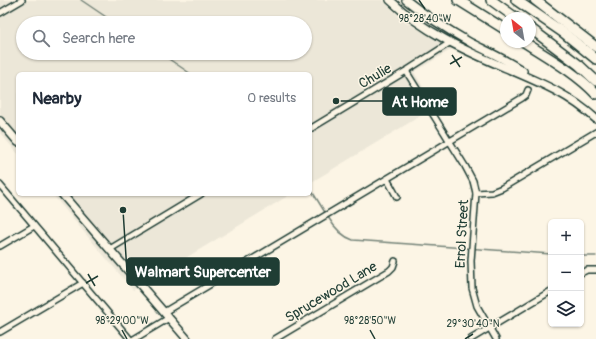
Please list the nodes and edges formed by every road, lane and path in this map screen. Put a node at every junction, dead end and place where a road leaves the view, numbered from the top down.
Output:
1 (22, 0) edge
2 (390, 0) edge
3 (406, 0) edge
4 (458, 0) edge
5 (491, 0) edge
6 (534, 0) edge
7 (517, 1) edge
8 (508, 12) edge
9 (0, 13) edge
10 (500, 26) edge
11 (536, 33) edge
12 (451, 42) junction
13 (596, 47) edge
14 (534, 48) edge
15 (596, 59) edge
16 (406, 71) junction
17 (533, 78) junction
18 (596, 81) edge
19 (528, 90) dead end
20 (596, 94) edge
21 (596, 119) edge
22 (0, 121) edge
23 (312, 128) edge
24 (596, 132) edge
25 (16, 140) edge
26 (450, 141) junction
27 (387, 179) junction
28 (0, 186) edge
29 (476, 193) junction
30 (64, 196) edge
31 (198, 196) edge
32 (398, 197) dead end
33 (34, 226) junction
34 (0, 246) edge
35 (110, 249) junction
36 (395, 261) dead end
37 (596, 270) edge
38 (584, 272) edge
39 (83, 283) junction
40 (548, 293) edge
41 (164, 312) junction
42 (169, 318) junction
43 (490, 328) junction
44 (0, 332) edge
45 (130, 339) edge
46 (134, 339) edge
47 (187, 339) edge
48 (275, 339) edge
49 (471, 339) edge
50 (496, 339) edge

1 - 9 street
2 - 12 main road
3 - 17 main road
4 - 10 highway
5 - 8 highway
6 - 13 highway
7 - 15 highway
11 - 18 highway
12 - 16 street, Chulie
12 - 17 main road
14 - 20 highway
16 - 23 street, Chulie
16 - 26 street, Errol Street
17 - 21 main road
19 - 26 street
22 - 25 main road
24 - 29 street
26 - 27 street
26 - 29 street, Errol Street
27 - 32 street
27 - 41 street
28 - 33 street
29 - 43 street, Errol Street
30 - 35 main road
31 - 35 street
33 - 34 street
33 - 39 street
35 - 41 main road
36 - 48 street, Sprucewood Lane
37 - 38 street
39 - 44 street
39 - 45 street
40 - 43 street
41 - 42 main road
42 - 46 street
42 - 47 main road
43 - 49 street
43 - 50 street, Errol Street

